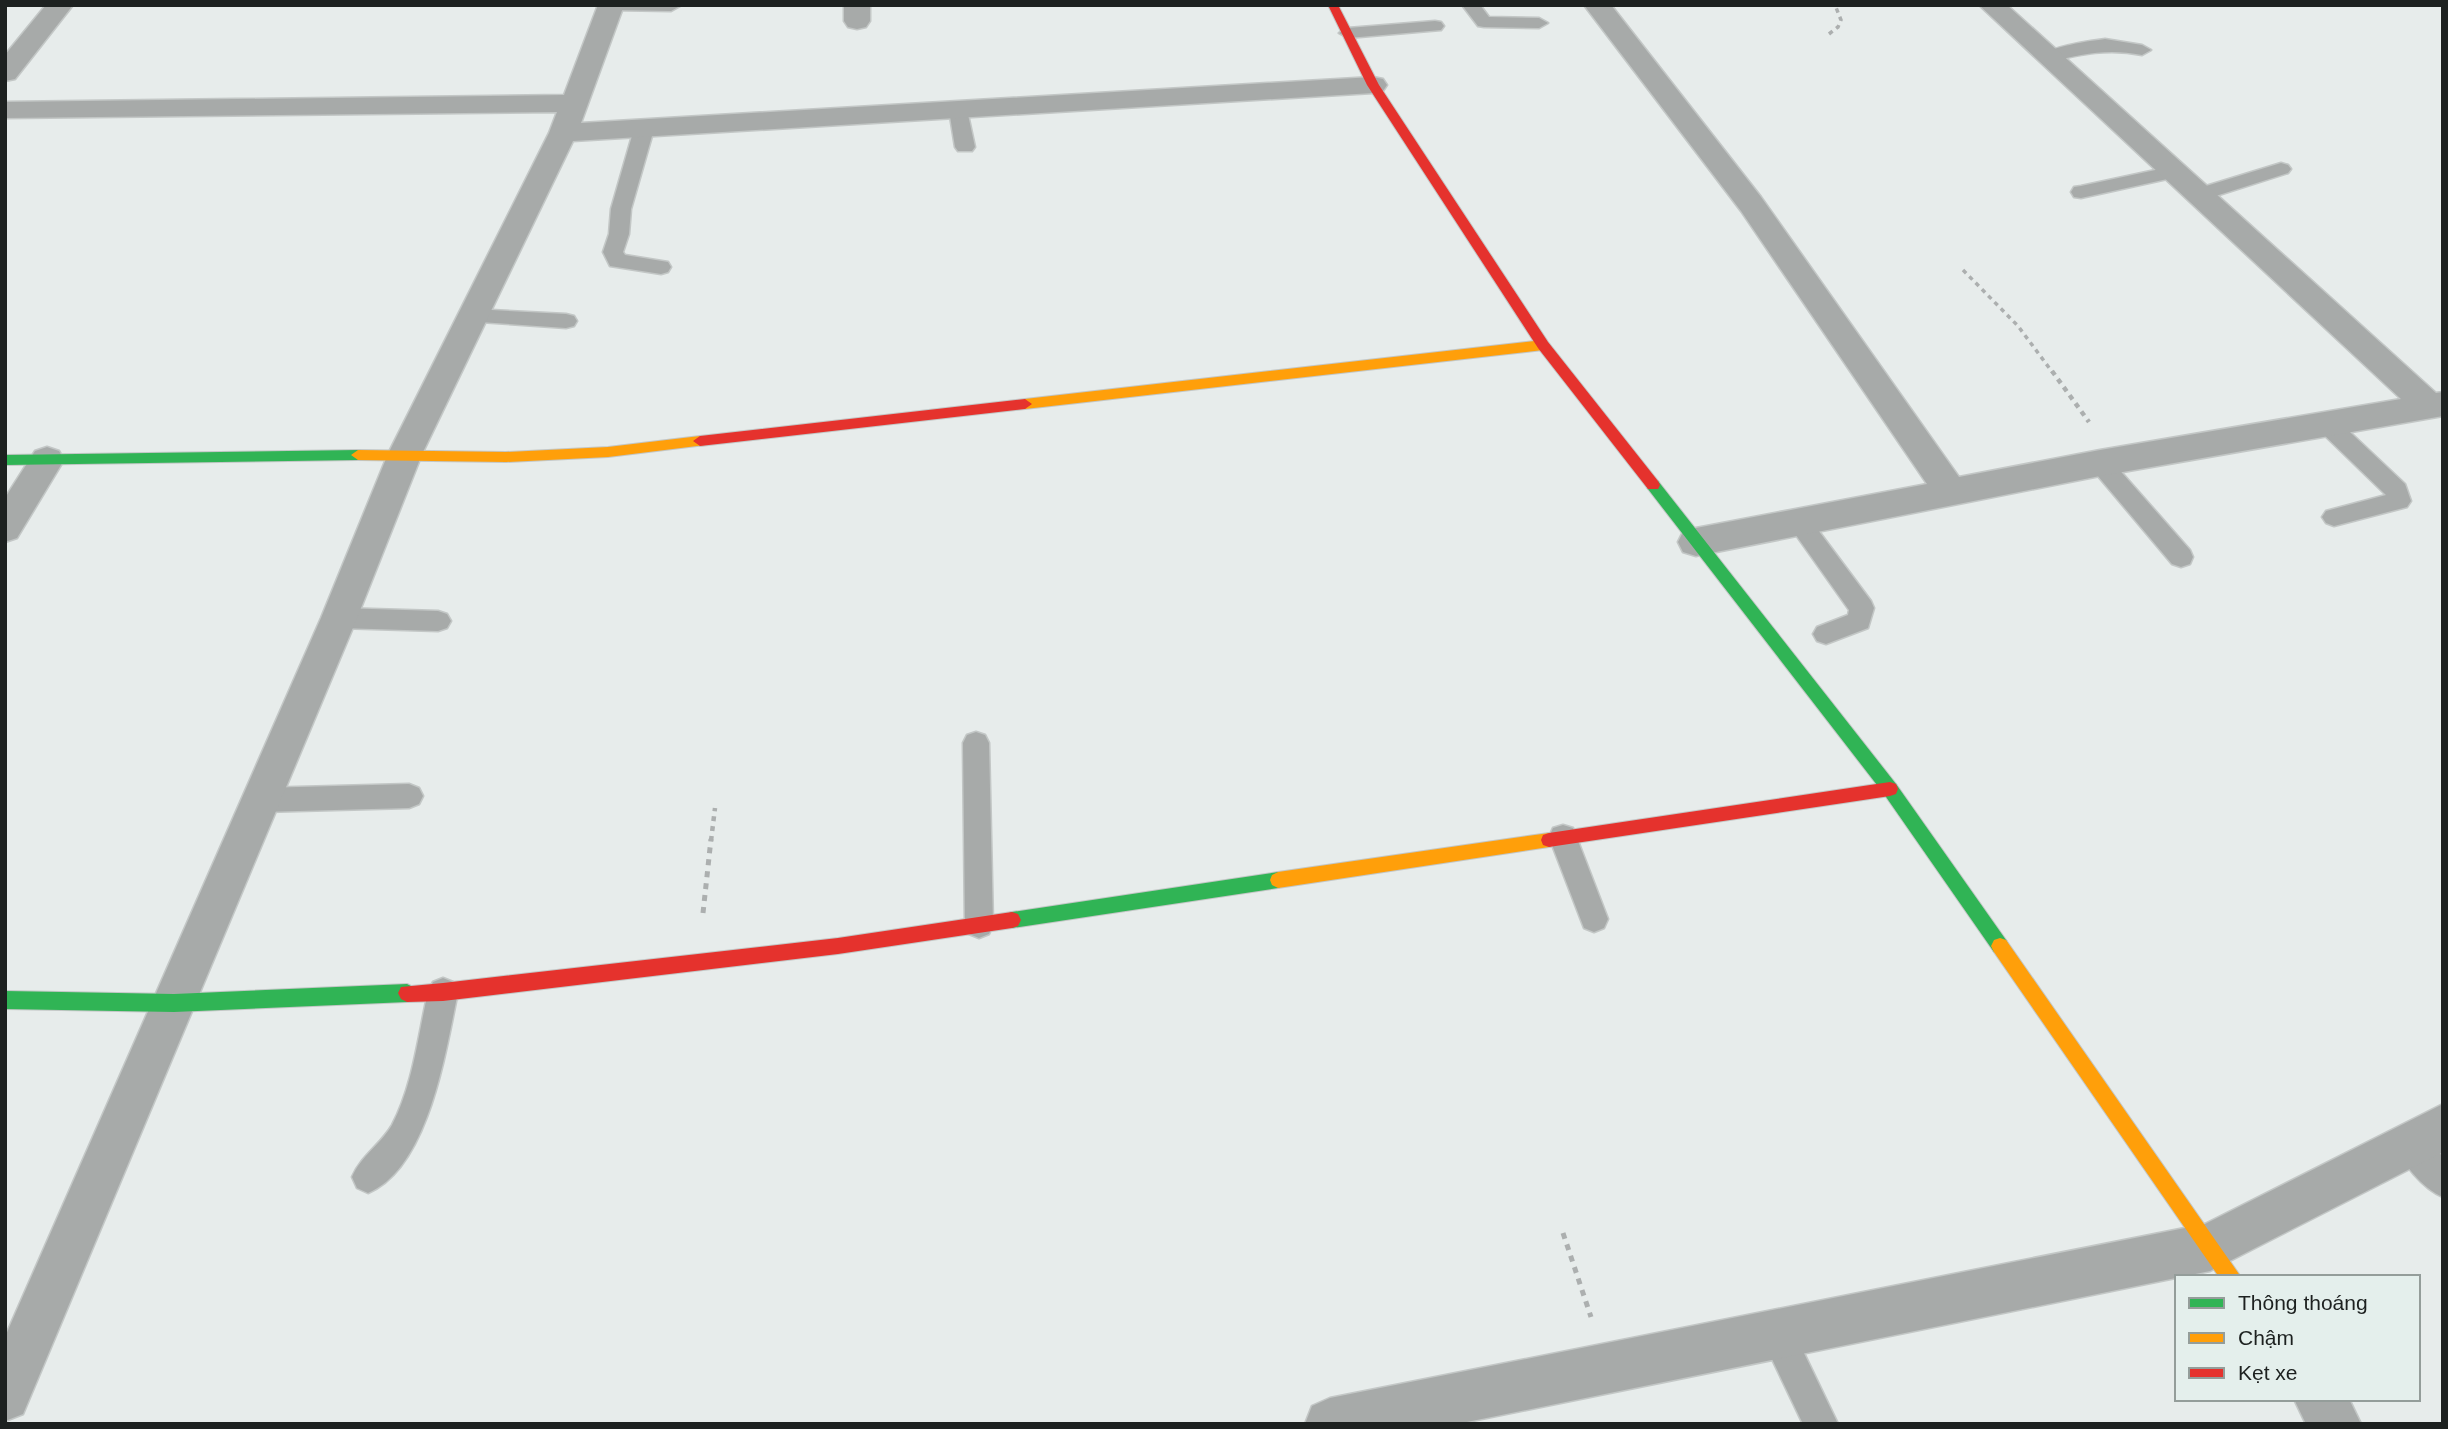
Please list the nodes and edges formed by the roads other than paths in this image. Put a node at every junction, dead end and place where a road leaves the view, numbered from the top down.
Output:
1 (60, 5) edge
2 (611, 5) edge
3 (1333, 5) edge
4 (1471, 5) edge
5 (1597, 5) edge
6 (1992, 5) edge
7 (671, 6) edge
8 (1539, 23) dead end
9 (1435, 26) dead end
10 (1348, 33) junction
11 (2142, 50) dead end
12 (2049, 57) junction
13 (5, 73) edge
14 (1373, 85) junction
15 (575, 103) junction
16 (5, 110) edge
17 (957, 110) junction
18 (644, 129) junction
19 (563, 133) junction
20 (965, 147) dead end
21 (2281, 169) dead end
22 (2174, 172) junction
23 (2081, 192) dead end
24 (2200, 195) junction
25 (661, 267) dead end
26 (472, 316) junction
27 (566, 321) dead end
28 (1543, 345) junction
29 (2436, 405) edge
30 (2327, 424) junction
31 (405, 454) junction
32 (5, 460) edge
33 (47, 460) junction
34 (2108, 462) junction
35 (1951, 492) junction
36 (2334, 517) dead end
37 (1798, 521) junction
38 (5, 528) edge
39 (1696, 542) junction
40 (2181, 557) dead end
41 (339, 618) junction
42 (438, 621) dead end
43 (1826, 634) dead end
44 (976, 743) dead end
45 (1890, 789) junction
46 (409, 796) dead end
47 (261, 800) junction
48 (1563, 837) junction
49 (1594, 919) dead end
50 (979, 925) junction
51 (443, 992) junction
52 (5, 1000) edge
53 (174, 1003) junction
54 (2427, 1135) edge
55 (368, 1177) dead end
56 (2443, 1181) edge
57 (2220, 1262) edge
58 (1777, 1334) junction
59 (5, 1396) edge
60 (2320, 1401) edge
61 (1330, 1424) edge
62 (1821, 1424) edge
63 (2336, 1424) edge

1 - 13 street
2 - 7 lane
2 - 15 street
3 - 10 street
4 - 8 lane
5 - 35 street
6 - 12 street
9 - 10 lane
10 - 14 street
11 - 12 lane
12 - 22 street
14 - 17 street
14 - 28 street
15 - 16 street
15 - 19 street
17 - 18 street
17 - 20 lane
18 - 19 street
18 - 25 lane
19 - 26 street
21 - 24 lane
22 - 23 lane
22 - 24 street
24 - 29 street
26 - 27 lane
26 - 31 street
28 - 31 street
28 - 39 street
29 - 30 street
30 - 34 street
30 - 36 lane
31 - 33 street
31 - 41 street
32 - 33 street
33 - 38 street
34 - 35 street
34 - 40 lane
35 - 37 street
37 - 39 street
37 - 43 lane
39 - 45 street
41 - 42 lane
41 - 47 street
44 - 50 lane
45 - 48 street
45 - 57 street
46 - 47 lane
47 - 53 street
48 - 49 lane
48 - 50 street
50 - 51 street
51 - 53 street
51 - 55 lane
52 - 53 street
53 - 59 street
54 - 56 lane
54 - 57 street
57 - 58 street
58 - 61 street
58 - 62 lane
60 - 63 street

